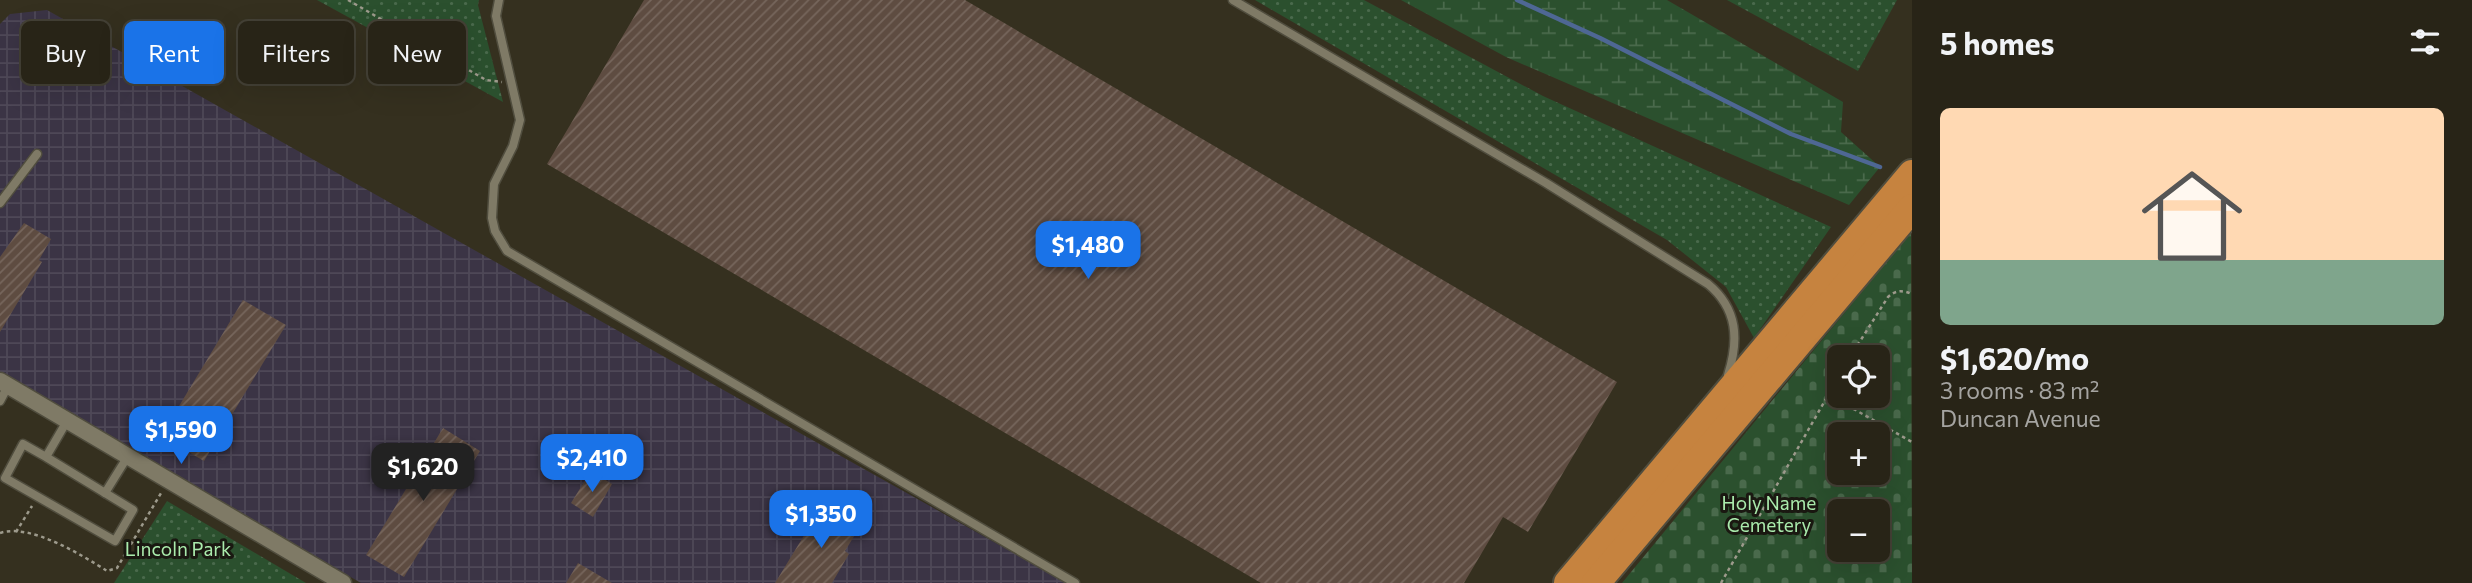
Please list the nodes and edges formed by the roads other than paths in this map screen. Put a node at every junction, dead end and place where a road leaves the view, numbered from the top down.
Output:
1 (499, 0) edge
2 (1233, 0) edge
3 (37, 154) dead end
4 (1912, 174) edge
5 (0, 203) edge
6 (1909, 215) edge
7 (4, 384) edge
8 (0, 401) edge
9 (1718, 406) junction
10 (67, 421) junction
11 (128, 456) junction
12 (46, 457) junction
13 (105, 493) junction
14 (342, 583) edge
15 (1075, 583) edge
16 (1568, 583) edge
17 (1595, 583) edge

1 - 15 lane
2 - 9 lane
3 - 5 lane
4 - 9 highway
6 - 17 highway
7 - 8 lane
7 - 10 street
9 - 16 highway
10 - 11 street
10 - 12 lane
11 - 13 lane
11 - 14 street
12 - 13 lane
12 - 13 lane

